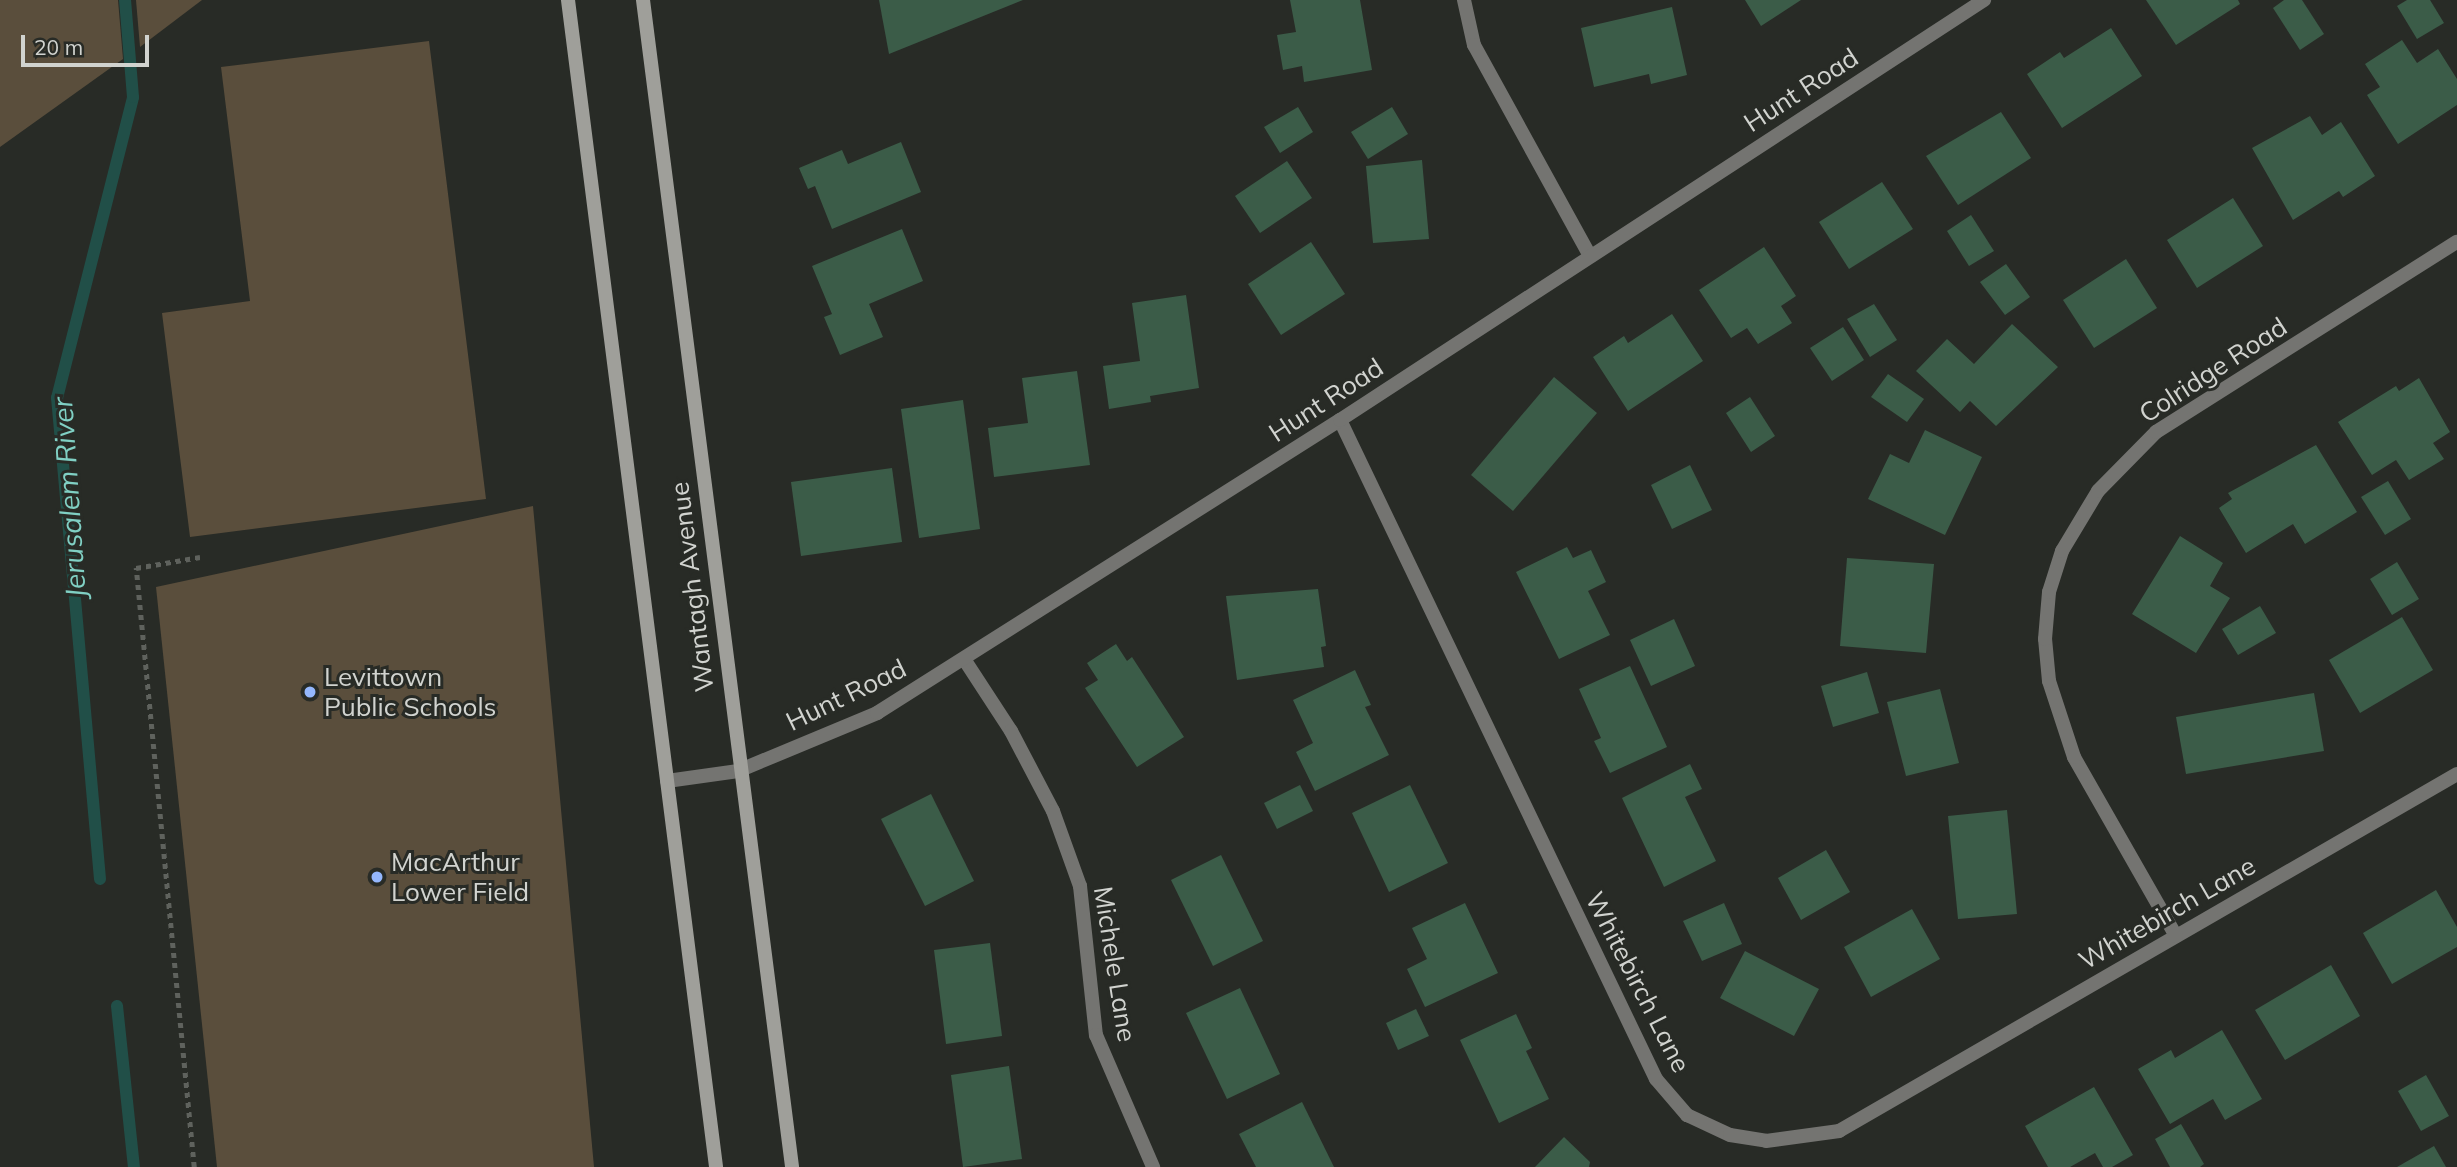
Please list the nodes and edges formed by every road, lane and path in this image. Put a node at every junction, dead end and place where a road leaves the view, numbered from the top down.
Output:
1 (568, 0) edge
2 (643, 0) edge
3 (1464, 0) edge
4 (1984, 0) edge
5 (2457, 242) edge
6 (1590, 257) junction
7 (1340, 421) junction
8 (200, 557) dead end
9 (964, 659) junction
10 (738, 771) junction
11 (2457, 774) edge
12 (667, 781) junction
13 (2176, 936) junction
14 (194, 1167) edge
15 (716, 1167) edge
16 (792, 1167) edge
17 (1153, 1167) edge

1 - 12 main road, Wantagh Avenue
2 - 10 main road, Wantagh Avenue
3 - 6 street
4 - 6 street, Hunt Road
5 - 13 street, Colridge Road
6 - 7 street, Hunt Road
7 - 9 street, Hunt Road
7 - 13 street, Whitebirch Lane
8 - 14 path
9 - 10 street, Hunt Road
9 - 17 street, Michele Lane
10 - 12 street, Hunt Road
10 - 16 main road, Wantagh Avenue
11 - 13 street, Whitebirch Lane
12 - 15 main road, Wantagh Avenue

